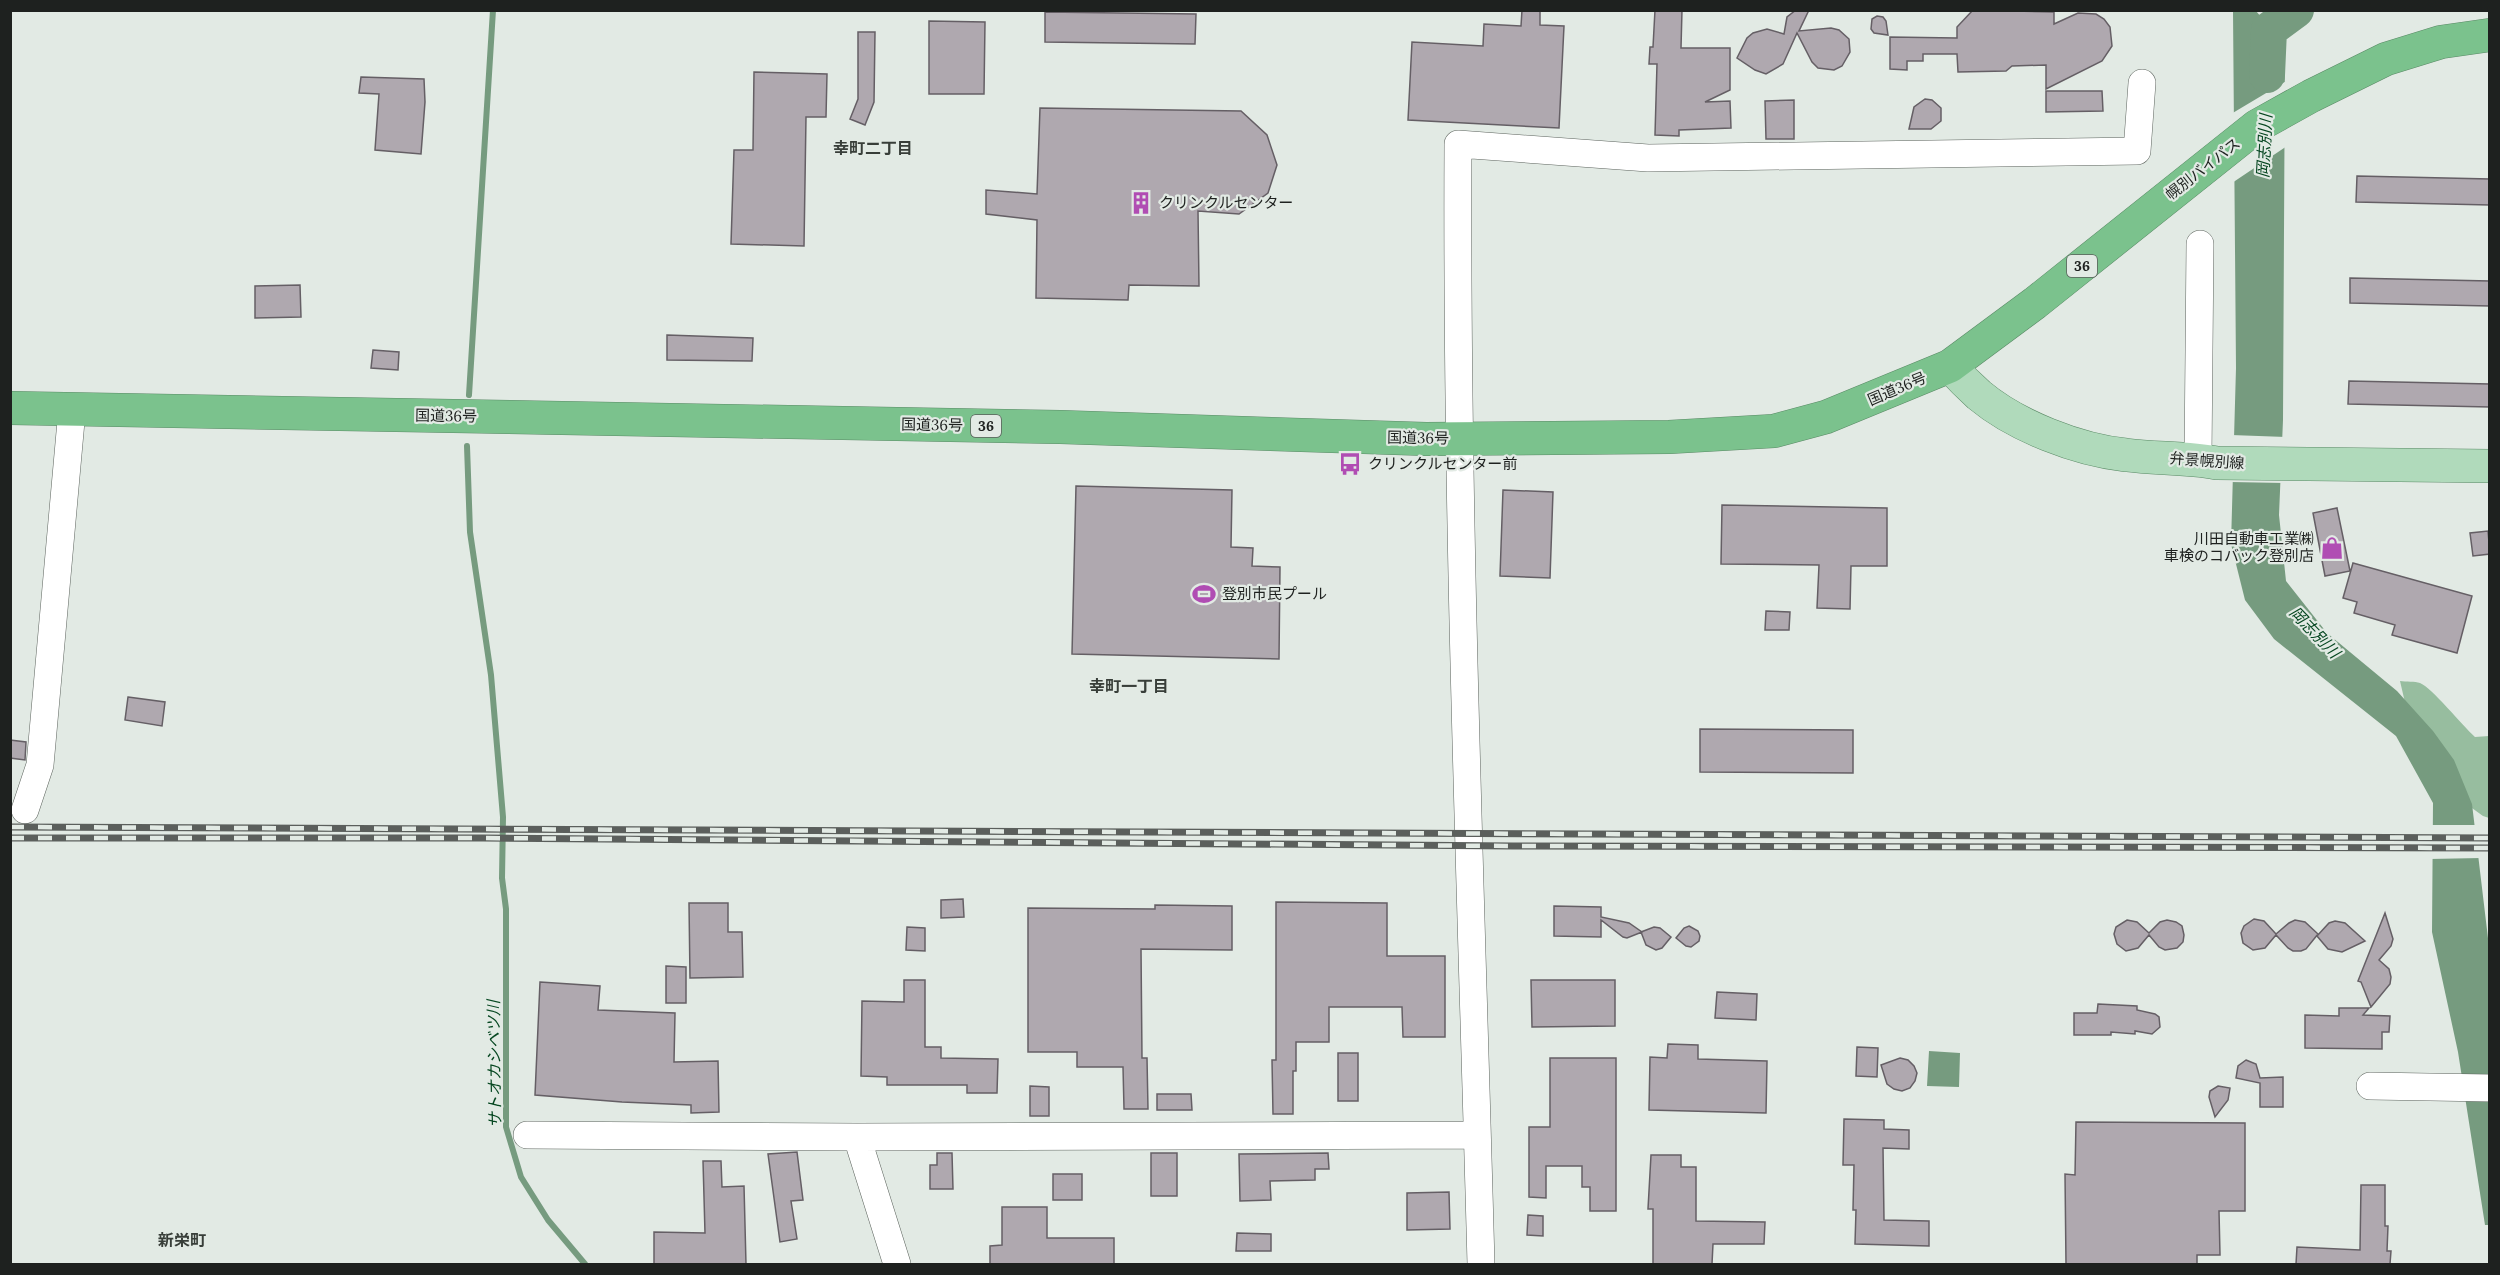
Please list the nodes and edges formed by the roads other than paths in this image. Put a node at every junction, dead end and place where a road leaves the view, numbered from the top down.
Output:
1 (2490, 35) edge
2 (2142, 83) dead end
3 (2200, 244) dead end
4 (1950, 366) junction
5 (10, 408) edge
6 (72, 410) junction
7 (1459, 438) junction
8 (2208, 461) junction
9 (2490, 466) edge
10 (25, 810) dead end
11 (2370, 1086) dead end
12 (2490, 1088) edge
13 (527, 1135) dead end
14 (1477, 1135) junction
15 (857, 1137) junction
16 (897, 1264) edge
17 (1481, 1264) edge

1 - 4 highway, 幌別バイパス / 36
2 - 7 street
3 - 8 street
4 - 7 highway, 国道36号 / 36
4 - 8 main road, 弁景幌別線
5 - 6 highway, 国道36号 / 36
6 - 7 highway, 国道36号 / 36
6 - 10 street
7 - 14 street
8 - 9 main road, 弁景幌別線
11 - 12 street
13 - 15 street
14 - 15 street
14 - 17 street
15 - 16 street

